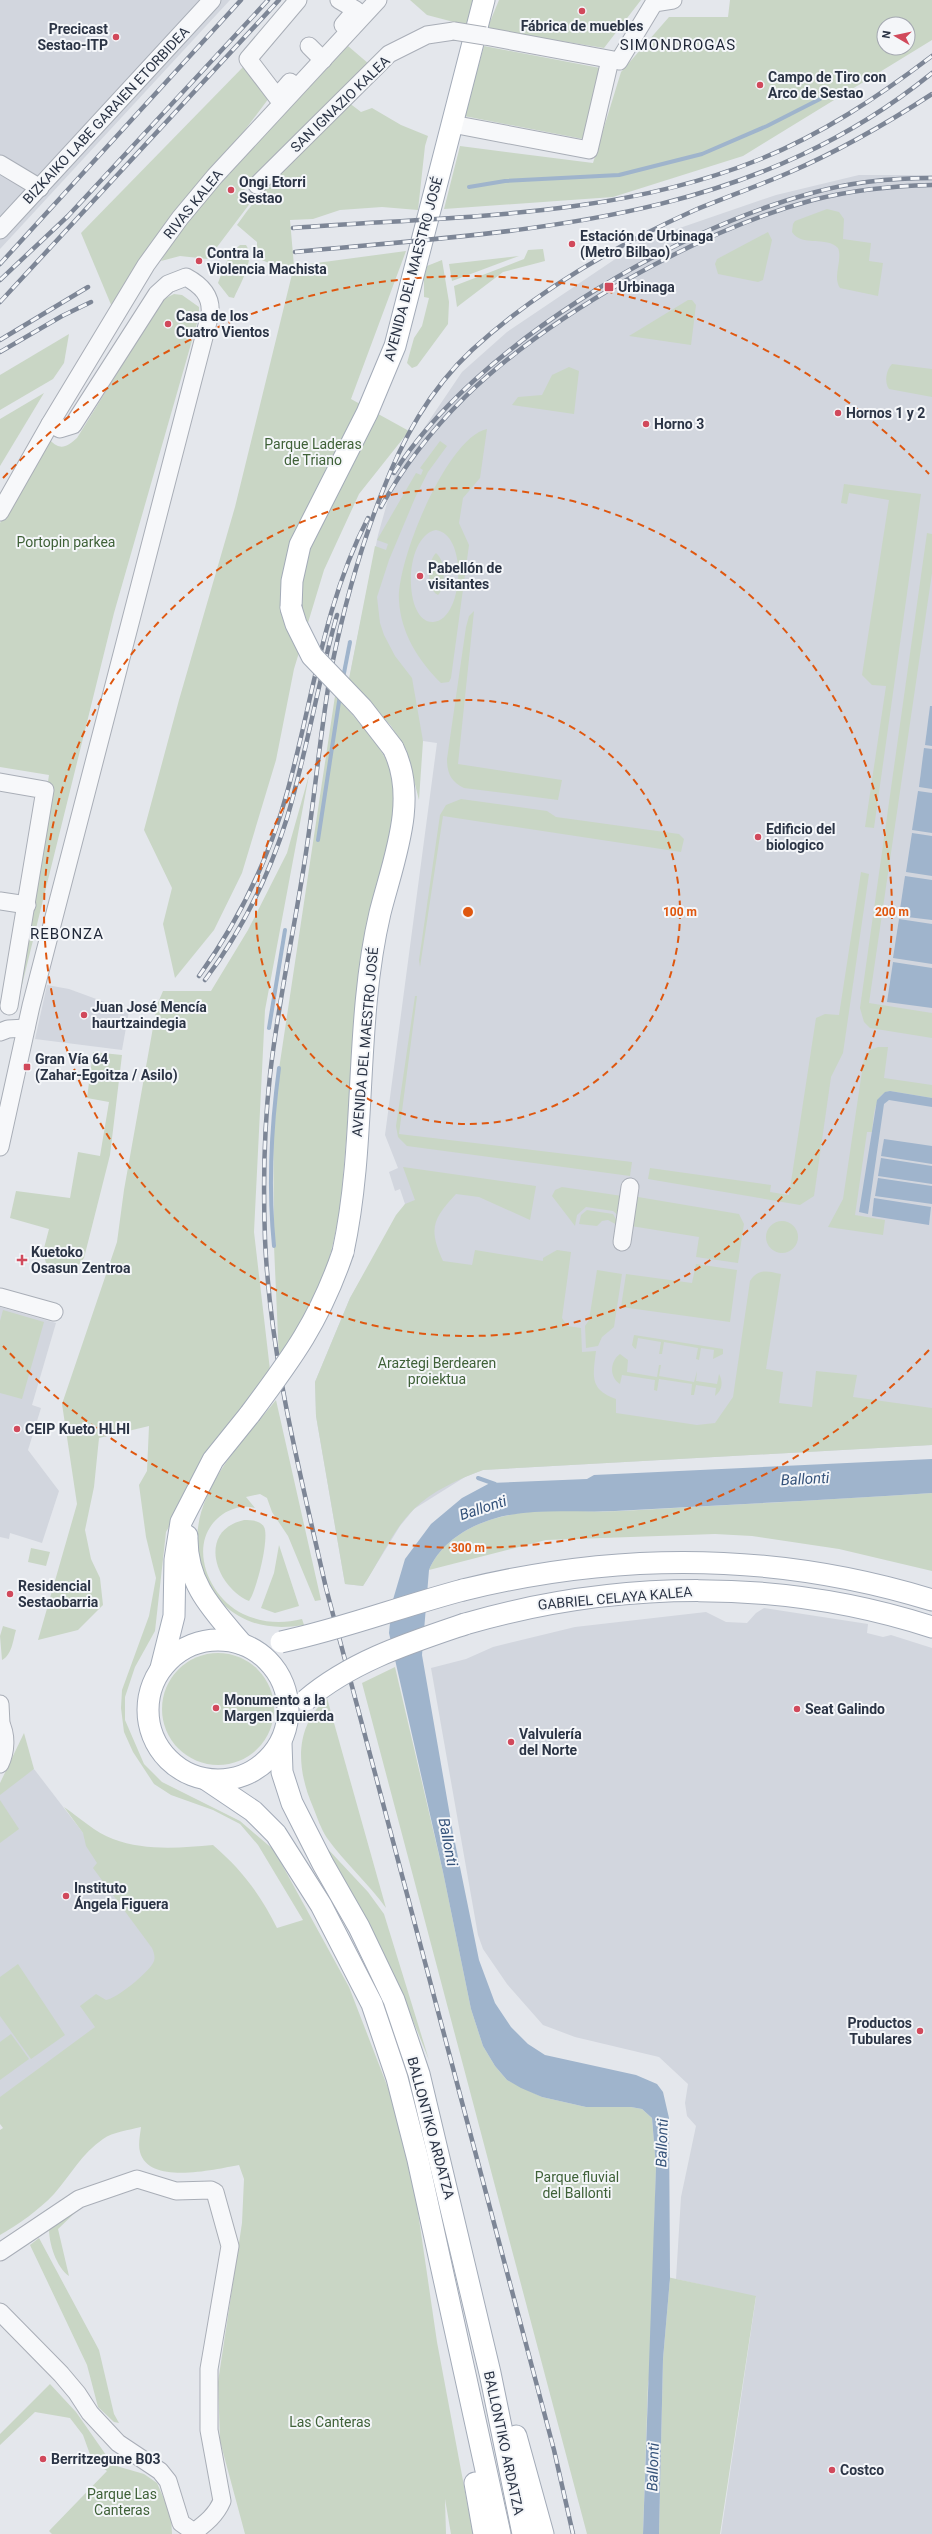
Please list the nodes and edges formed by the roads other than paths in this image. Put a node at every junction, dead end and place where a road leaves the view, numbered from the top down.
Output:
1 (212, 0) edge
2 (298, 0) edge
3 (339, 0) edge
4 (673, 0) edge
5 (375, 5) edge
6 (486, 6) edge
7 (316, 53) junction
8 (615, 61) junction
9 (452, 124) junction
10 (0, 164) edge
11 (257, 185) dead end
12 (40, 188) junction
13 (0, 230) edge
14 (50, 424) junction
15 (0, 512) edge
16 (0, 782) edge
17 (0, 901) edge
18 (27, 905) junction
19 (9, 1006) dead end
20 (26, 1028) junction
21 (0, 1032) edge
22 (0, 1147) edge
23 (630, 1187) dead end
24 (622, 1242) dead end
25 (0, 1297) edge
26 (54, 1312) dead end
27 (191, 1498) junction
28 (932, 1600) edge
29 (932, 1627) edge
30 (247, 1646) junction
31 (161, 1669) junction
32 (0, 1704) edge
33 (1, 1723) edge
34 (284, 1734) junction
35 (0, 1764) edge
36 (207, 1780) junction
37 (6, 2248) edge
38 (0, 2312) edge
39 (462, 2365) junction
40 (490, 2373) junction
41 (192, 2533) edge
42 (484, 2534) edge
43 (500, 2534) edge
44 (523, 2534) edge
45 (544, 2534) edge

1 - 12 street, BIZKAIKO LABE GARAIEN ETORBIDEA
2 - 7 street
3 - 7 street
4 - 8 street
5 - 7 street, RIVAS KALEA
6 - 9 main road, AVENIDA DEL MAESTRO JOSÉ
7 - 14 street, RIVAS KALEA
8 - 9 street
8 - 11 street, SAN IGNAZIO KALEA, bridge
9 - 27 main road, AVENIDA DEL MAESTRO JOSÉ, bridge
10 - 12 street
12 - 13 street, BIZKAIKO LABE GARAIEN ETORBIDEA
14 - 15 street, RIVAS KALEA
14 - 20 street
16 - 18 street
17 - 18 street
18 - 19 street
20 - 21 street
20 - 22 street
23 - 24 street
25 - 26 street
27 - 30 main road
27 - 31 main road, AVENIDA DEL MAESTRO JOSÉ
28 - 30 main road, bridge
29 - 34 main road, GABRIEL CELAYA KALEA, bridge
30 - 31 main road
30 - 34 main road
31 - 36 main road
32 - 33 street
33 - 35 street
34 - 36 main road
34 - 40 main road, BALLONTIKO ARDATZA
36 - 39 main road, BALLONTIKO ARDATZA
37 - 41 street
38 - 41 street
39 - 42 main road
39 - 43 main road, BALLONTIKO ARDATZA
40 - 44 main road, BALLONTIKO ARDATZA
40 - 45 main road

